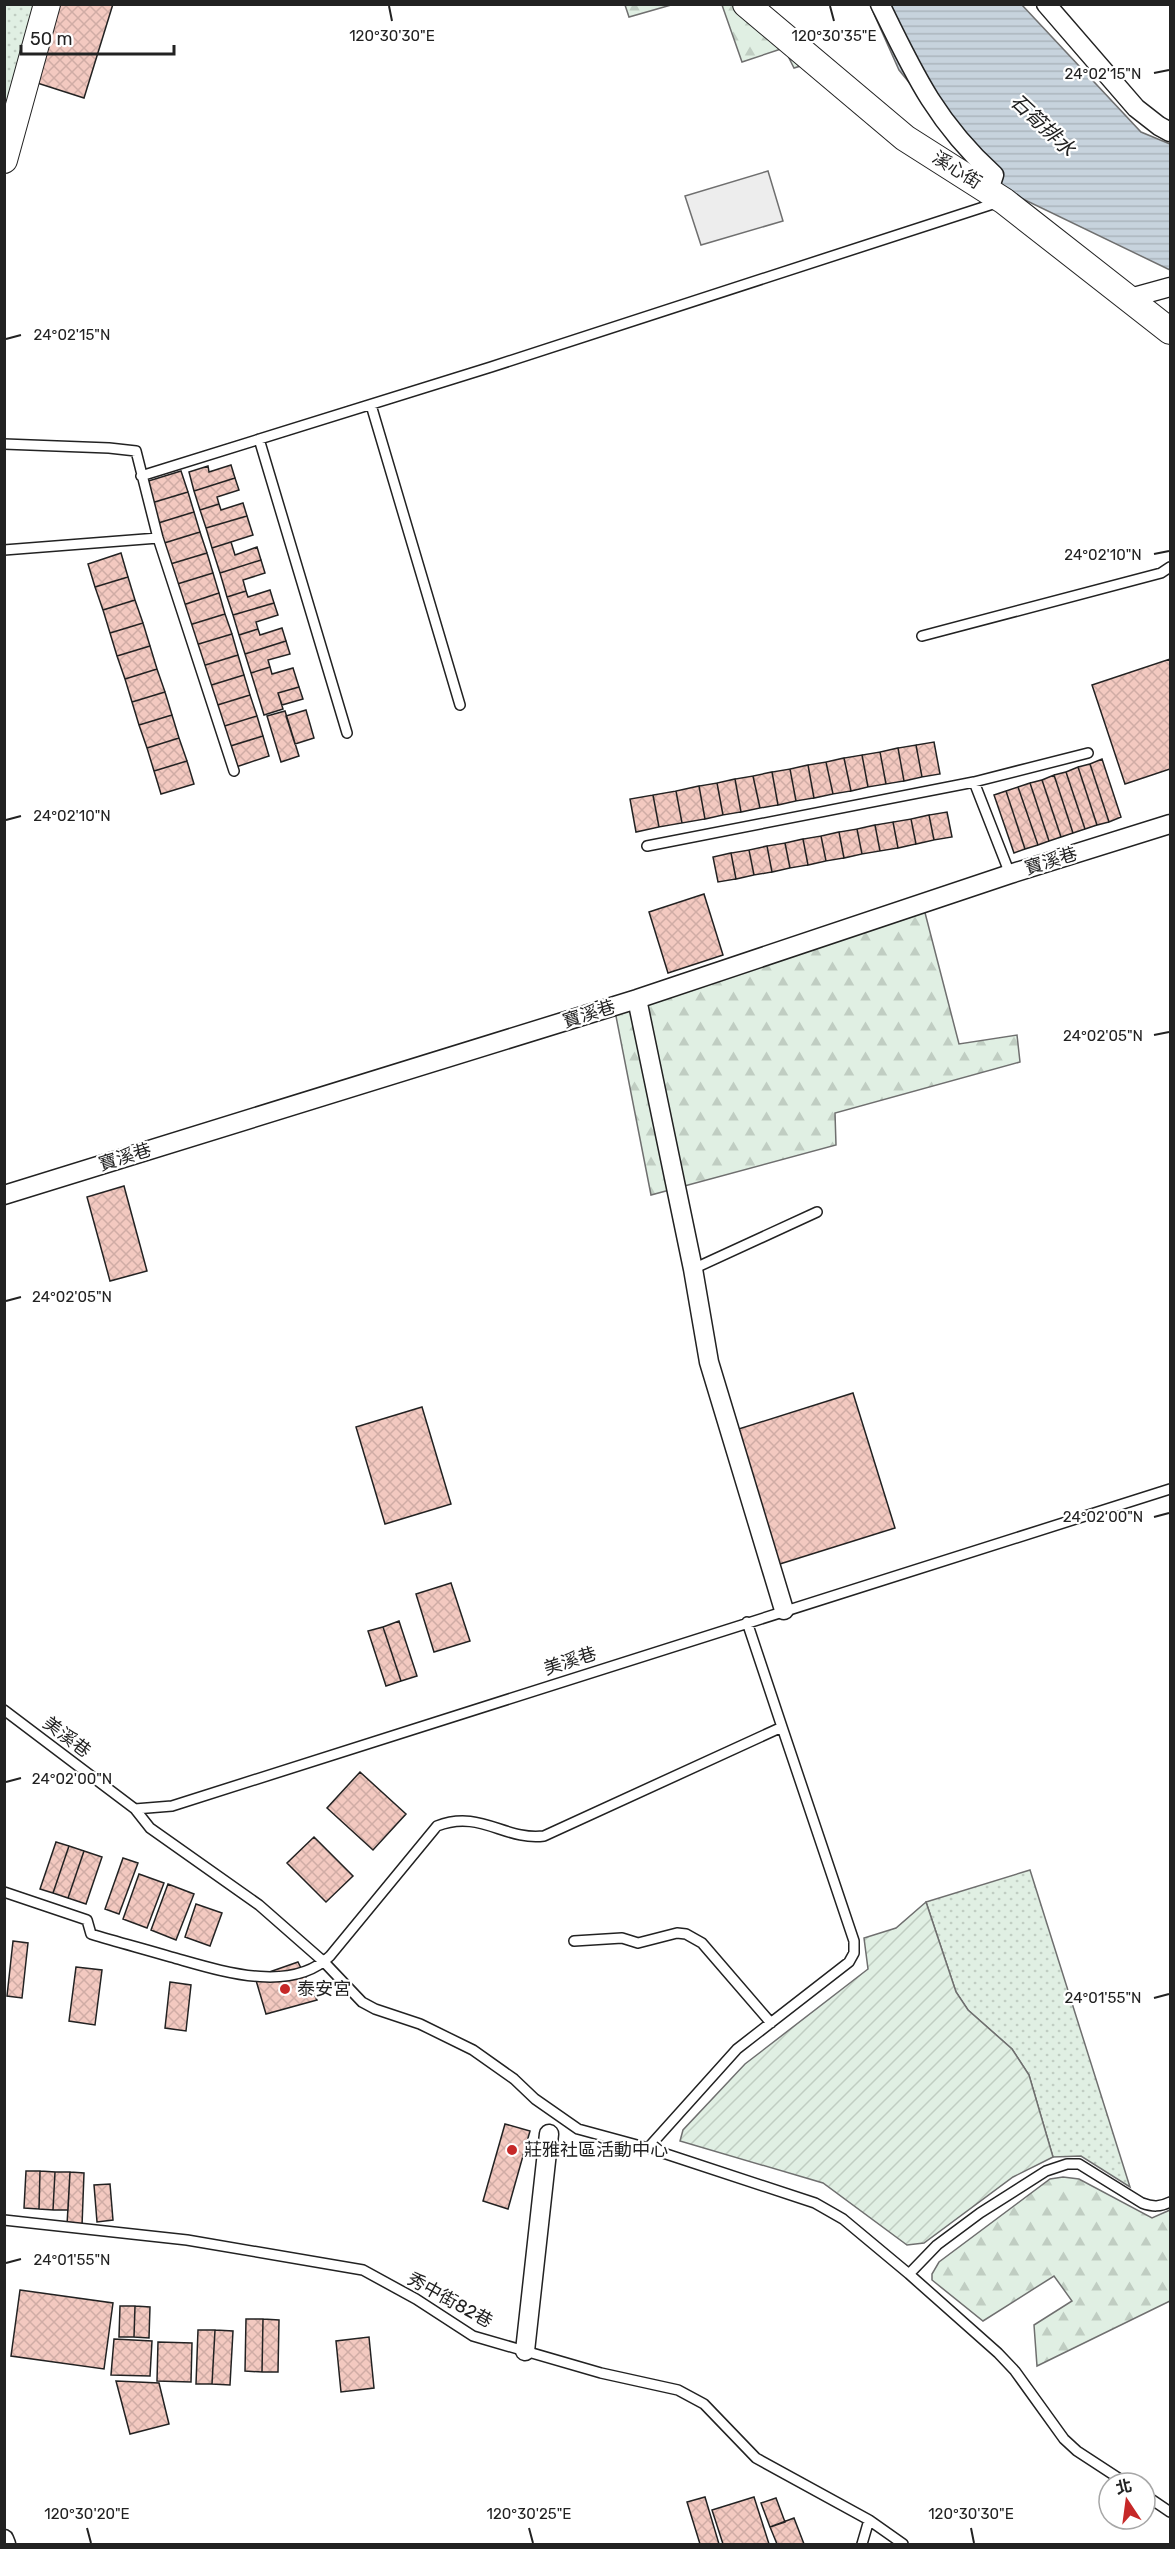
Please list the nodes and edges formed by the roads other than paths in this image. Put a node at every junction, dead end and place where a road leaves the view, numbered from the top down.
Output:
1 (47, 4) edge
2 (746, 4) edge
3 (880, 4) edge
4 (1046, 4) edge
5 (1170, 132) edge
6 (4, 160) edge
7 (996, 195) junction
8 (1170, 287) edge
9 (1130, 298) junction
10 (1170, 331) edge
11 (371, 405) junction
12 (259, 439) junction
13 (4, 444) edge
14 (141, 476) junction
15 (158, 538) junction
16 (4, 550) edge
17 (1170, 567) edge
18 (922, 636) dead end
19 (460, 705) dead end
20 (348, 734) dead end
21 (1088, 753) dead end
22 (234, 771) dead end
23 (974, 782) junction
24 (1170, 824) edge
25 (647, 846) dead end
26 (1010, 874) junction
27 (637, 999) junction
28 (4, 1195) edge
29 (817, 1212) dead end
30 (693, 1269) junction
31 (1170, 1489) edge
32 (784, 1610) junction
33 (747, 1622) junction
34 (4, 1710) edge
35 (782, 1727) junction
36 (135, 1809) junction
37 (4, 1892) edge
38 (574, 1941) dead end
39 (324, 1962) junction
40 (771, 2023) junction
41 (549, 2134) dead end
42 (648, 2148) junction
43 (1170, 2202) edge
44 (4, 2220) edge
45 (909, 2274) junction
46 (525, 2351) junction
47 (1108, 2471) edge
48 (1157, 2503) edge
49 (1170, 2512) edge
50 (869, 2520) junction
51 (4, 2539) edge
52 (6, 2544) edge
53 (862, 2544) edge
54 (903, 2544) edge

1 - 6 street
2 - 7 street, 溪心街
3 - 7 street
4 - 5 street
7 - 9 street, 溪心街
7 - 11 lane
8 - 9 street
9 - 10 street, 溪心街
11 - 12 lane
11 - 19 lane
12 - 14 lane
12 - 20 lane
13 - 14 lane
14 - 15 lane
15 - 16 lane
15 - 22 lane
17 - 18 lane
21 - 23 lane
23 - 25 lane
23 - 26 lane
24 - 26 street, 寶溪巷
26 - 27 street, 寶溪巷
27 - 28 street, 寶溪巷
27 - 30 street
29 - 30 lane
30 - 32 street
31 - 32 lane, 美溪巷
32 - 33 lane, 美溪巷
33 - 35 lane
33 - 36 lane, 美溪巷
34 - 36 lane, 美溪巷
35 - 39 lane
35 - 40 lane
36 - 39 lane
37 - 39 lane
38 - 40 lane
39 - 42 lane
40 - 42 lane
41 - 46 street
42 - 45 lane
43 - 45 lane
44 - 46 lane, 秀中街82巷
45 - 47 lane
46 - 50 lane, 秀中街82巷
48 - 49 lane
50 - 53 lane
50 - 54 lane, 秀中街82巷
51 - 52 street

